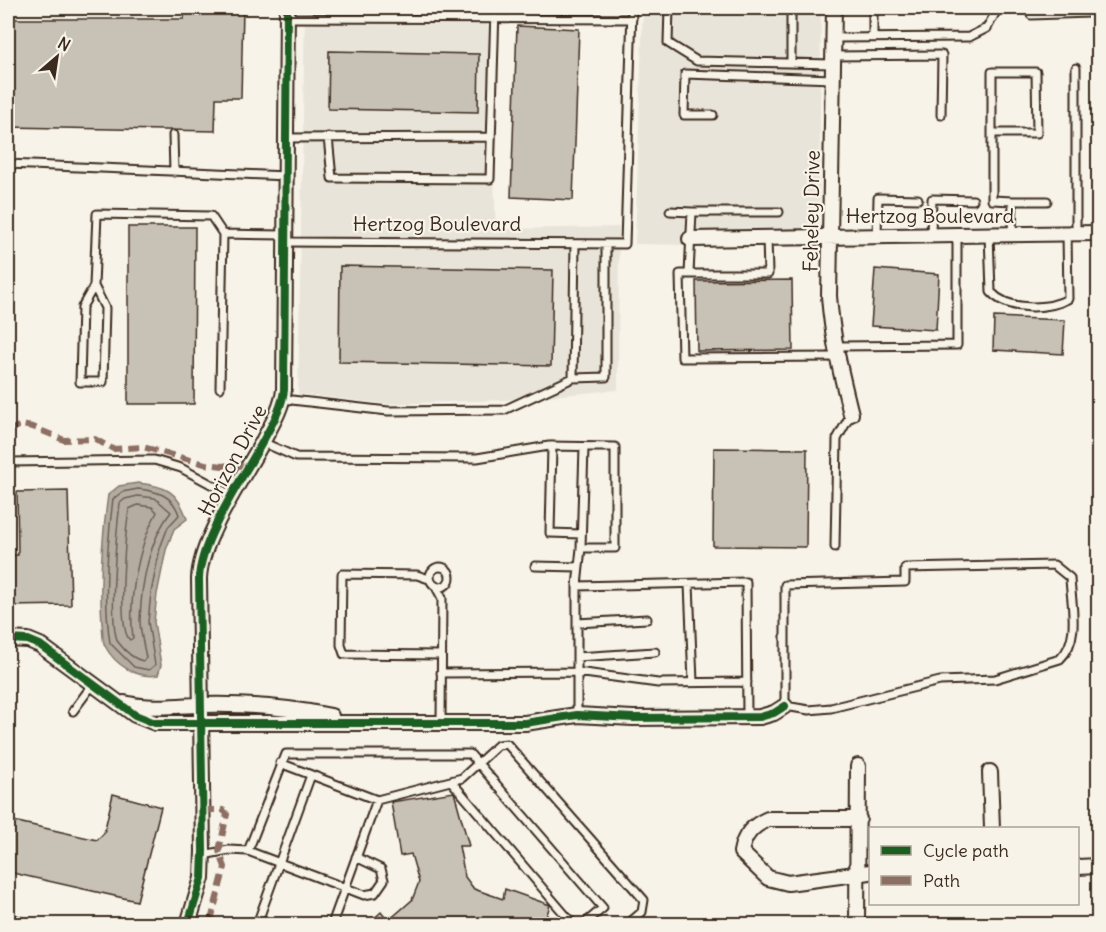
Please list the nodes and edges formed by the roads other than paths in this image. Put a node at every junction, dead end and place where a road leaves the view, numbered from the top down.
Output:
1 (495, 8) edge
2 (632, 8) edge
3 (669, 8) edge
4 (791, 8) edge
5 (834, 8) edge
6 (873, 8) edge
7 (998, 8) edge
8 (1089, 10) edge
9 (287, 13) edge
10 (1098, 13) edge
11 (1031, 15) dead end
12 (495, 18) junction
13 (632, 19) junction
14 (833, 38) junction
15 (873, 38) junction
16 (833, 60) junction
17 (791, 63) junction
18 (1076, 68) dead end
19 (833, 79) junction
20 (713, 115) dead end
21 (941, 115) dead end
22 (992, 133) junction
23 (173, 135) dead end
24 (328, 137) junction
25 (491, 137) junction
26 (286, 138) junction
27 (8, 164) edge
28 (174, 172) junction
29 (285, 176) junction
30 (918, 199) dead end
31 (973, 200) dead end
32 (1013, 201) junction
33 (1047, 201) dead end
34 (670, 212) dead end
35 (692, 212) junction
36 (780, 212) dead end
37 (1098, 233) edge
38 (223, 234) junction
39 (989, 234) junction
40 (1012, 234) junction
41 (1072, 234) junction
42 (931, 235) junction
43 (957, 235) junction
44 (831, 236) junction
45 (877, 236) junction
46 (767, 237) junction
47 (285, 238) junction
48 (690, 238) junction
49 (575, 244) junction
50 (606, 244) junction
51 (689, 274) junction
52 (94, 286) junction
53 (836, 352) junction
54 (573, 378) junction
55 (219, 388) dead end
56 (283, 399) junction
57 (851, 414) joint
58 (262, 441) junction
59 (552, 446) junction
60 (584, 447) junction
61 (8, 462) edge
62 (233, 496) junction
63 (581, 534) junction
64 (835, 547) dead end
65 (581, 548) junction
66 (535, 566) dead end
67 (579, 567) junction
68 (429, 579) junction
69 (689, 584) junction
70 (577, 586) junction
71 (436, 587) junction
72 (647, 619) dead end
73 (577, 623) junction
74 (8, 639) edge
75 (655, 652) dead end
76 (441, 655) junction
77 (577, 657) junction
78 (577, 672) junction
79 (441, 673) junction
80 (693, 682) junction
81 (747, 682) junction
82 (93, 683) junction
83 (119, 702) junction
84 (202, 705) junction
85 (785, 706) junction
86 (73, 711) dead end
87 (577, 715) junction
88 (747, 717) junction
89 (355, 721) junction
90 (441, 722) junction
91 (203, 723) junction
92 (280, 763) junction
93 (477, 763) junction
94 (858, 766) dead end
95 (990, 772) dead end
96 (311, 775) junction
97 (451, 781) junction
98 (377, 800) junction
99 (859, 819) junction
100 (992, 827) edge
101 (248, 851) junction
102 (203, 855) junction
103 (356, 857) junction
104 (279, 863) junction
105 (1098, 866) edge
106 (1079, 867) edge
107 (869, 872) edge
108 (855, 875) junction
109 (345, 888) junction
110 (8, 921) edge
111 (18, 924) edge
112 (188, 924) edge
113 (258, 924) edge
114 (332, 924) edge
115 (573, 924) edge
116 (584, 924) edge
117 (628, 924) edge
118 (857, 924) edge

1 - 12 lane
2 - 13 lane
3 - 17 lane
4 - 17 lane
5 - 14 street, Feheley Drive
6 - 15 lane
7 - 15 lane
8 - 10 lane
8 - 11 lane
9 - 12 lane
9 - 26 street, Horizon Drive
12 - 13 lane
12 - 25 lane
13 - 50 lane, Hertzog Boulevard
14 - 15 lane
14 - 16 street, Feheley Drive
16 - 17 lane
16 - 19 street, Feheley Drive
16 - 21 lane
18 - 41 lane
19 - 20 lane
19 - 44 street, Feheley Drive
22 - 22 lane
22 - 32 lane
23 - 28 lane
24 - 25 lane
24 - 25 lane
24 - 26 lane
26 - 29 street, Horizon Drive
27 - 28 lane
28 - 29 lane
29 - 47 street, Horizon Drive
30 - 45 lane
31 - 42 lane
32 - 33 lane
32 - 40 lane
34 - 35 lane
35 - 36 lane
35 - 48 lane
37 - 41 street, Hertzog Boulevard
38 - 47 lane, Hertzog Boulevard
38 - 52 lane
38 - 55 lane
39 - 40 street, Hertzog Boulevard
39 - 41 lane
39 - 43 street, Hertzog Boulevard
40 - 41 street, Hertzog Boulevard
42 - 43 street, Hertzog Boulevard
42 - 45 street, Hertzog Boulevard
43 - 53 lane
44 - 45 street, Hertzog Boulevard
44 - 46 street, Hertzog Boulevard
44 - 53 street, Feheley Drive
46 - 48 street, Hertzog Boulevard
46 - 51 lane
47 - 49 lane, Hertzog Boulevard
47 - 56 street, Horizon Drive
48 - 51 lane
49 - 50 lane, Hertzog Boulevard
49 - 54 lane
50 - 54 lane
51 - 53 lane
52 - 52 lane
53 - 57 street, Feheley Drive
54 - 56 lane
56 - 58 street, Horizon Drive
57 - 64 lane
58 - 59 lane
58 - 62 street, Horizon Drive
59 - 60 lane
59 - 63 lane
60 - 63 lane
60 - 65 lane
61 - 62 lane
62 - 84 street, Horizon Drive
63 - 65 lane
65 - 67 lane
66 - 67 lane
67 - 70 lane
68 - 71 lane
68 - 71 lane
68 - 76 lane
69 - 70 lane
69 - 80 lane
69 - 81 lane
70 - 73 lane
71 - 76 lane
72 - 73 lane
73 - 77 lane
74 - 82 street
75 - 77 lane
76 - 79 lane
77 - 78 lane
78 - 79 lane
78 - 80 lane
78 - 87 lane
79 - 90 lane
80 - 81 lane
81 - 88 lane
82 - 83 street
82 - 86 lane
83 - 84 street
83 - 91 street
84 - 89 street
84 - 91 street, Horizon Drive
85 - 85 lane
85 - 88 street
87 - 88 street
87 - 90 street
89 - 90 street
89 - 91 street
91 - 102 street, Horizon Drive
92 - 93 lane
92 - 96 lane
92 - 101 lane
93 - 97 lane
93 - 116 lane
93 - 117 lane
94 - 99 street
95 - 100 street
96 - 98 lane
96 - 104 lane
97 - 98 lane
97 - 115 lane
98 - 103 lane
99 - 108 street
99 - 108 street
101 - 102 lane
101 - 104 lane
102 - 112 street, Horizon Drive
103 - 109 lane
103 - 109 lane
104 - 109 lane
104 - 113 lane
105 - 106 street
107 - 108 street
108 - 118 street
109 - 114 lane
110 - 111 street

